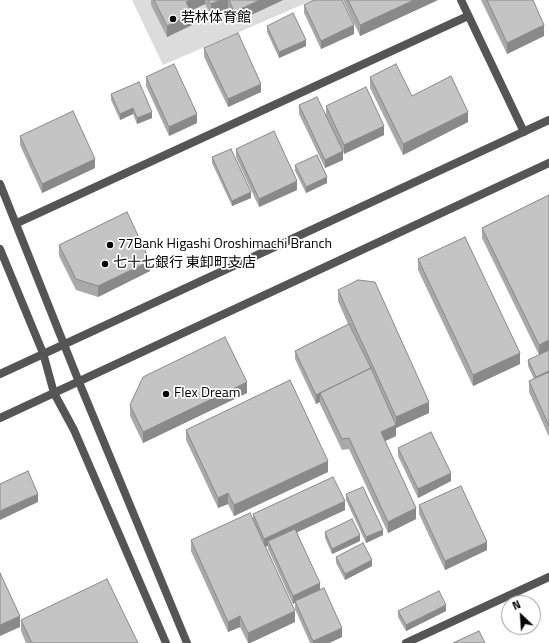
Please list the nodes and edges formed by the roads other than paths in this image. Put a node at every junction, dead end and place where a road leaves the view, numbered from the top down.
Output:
1 (461, 0) edge
2 (468, 16) junction
3 (549, 120) edge
4 (524, 132) junction
5 (549, 164) edge
6 (0, 184) edge
7 (16, 223) junction
8 (0, 249) edge
9 (63, 344) junction
10 (43, 353) junction
11 (0, 374) edge
12 (79, 382) junction
13 (54, 393) junction
14 (0, 418) edge
15 (549, 577) edge
16 (166, 643) edge
17 (187, 643) edge
18 (406, 643) edge

1 - 2 street
2 - 4 street
2 - 7 street
3 - 4 street
4 - 9 street
5 - 12 street
6 - 7 street
7 - 9 street
8 - 10 street
9 - 10 street
9 - 12 street
10 - 11 street
10 - 13 street
12 - 13 street
12 - 17 street
13 - 14 street
13 - 16 street
15 - 18 street

